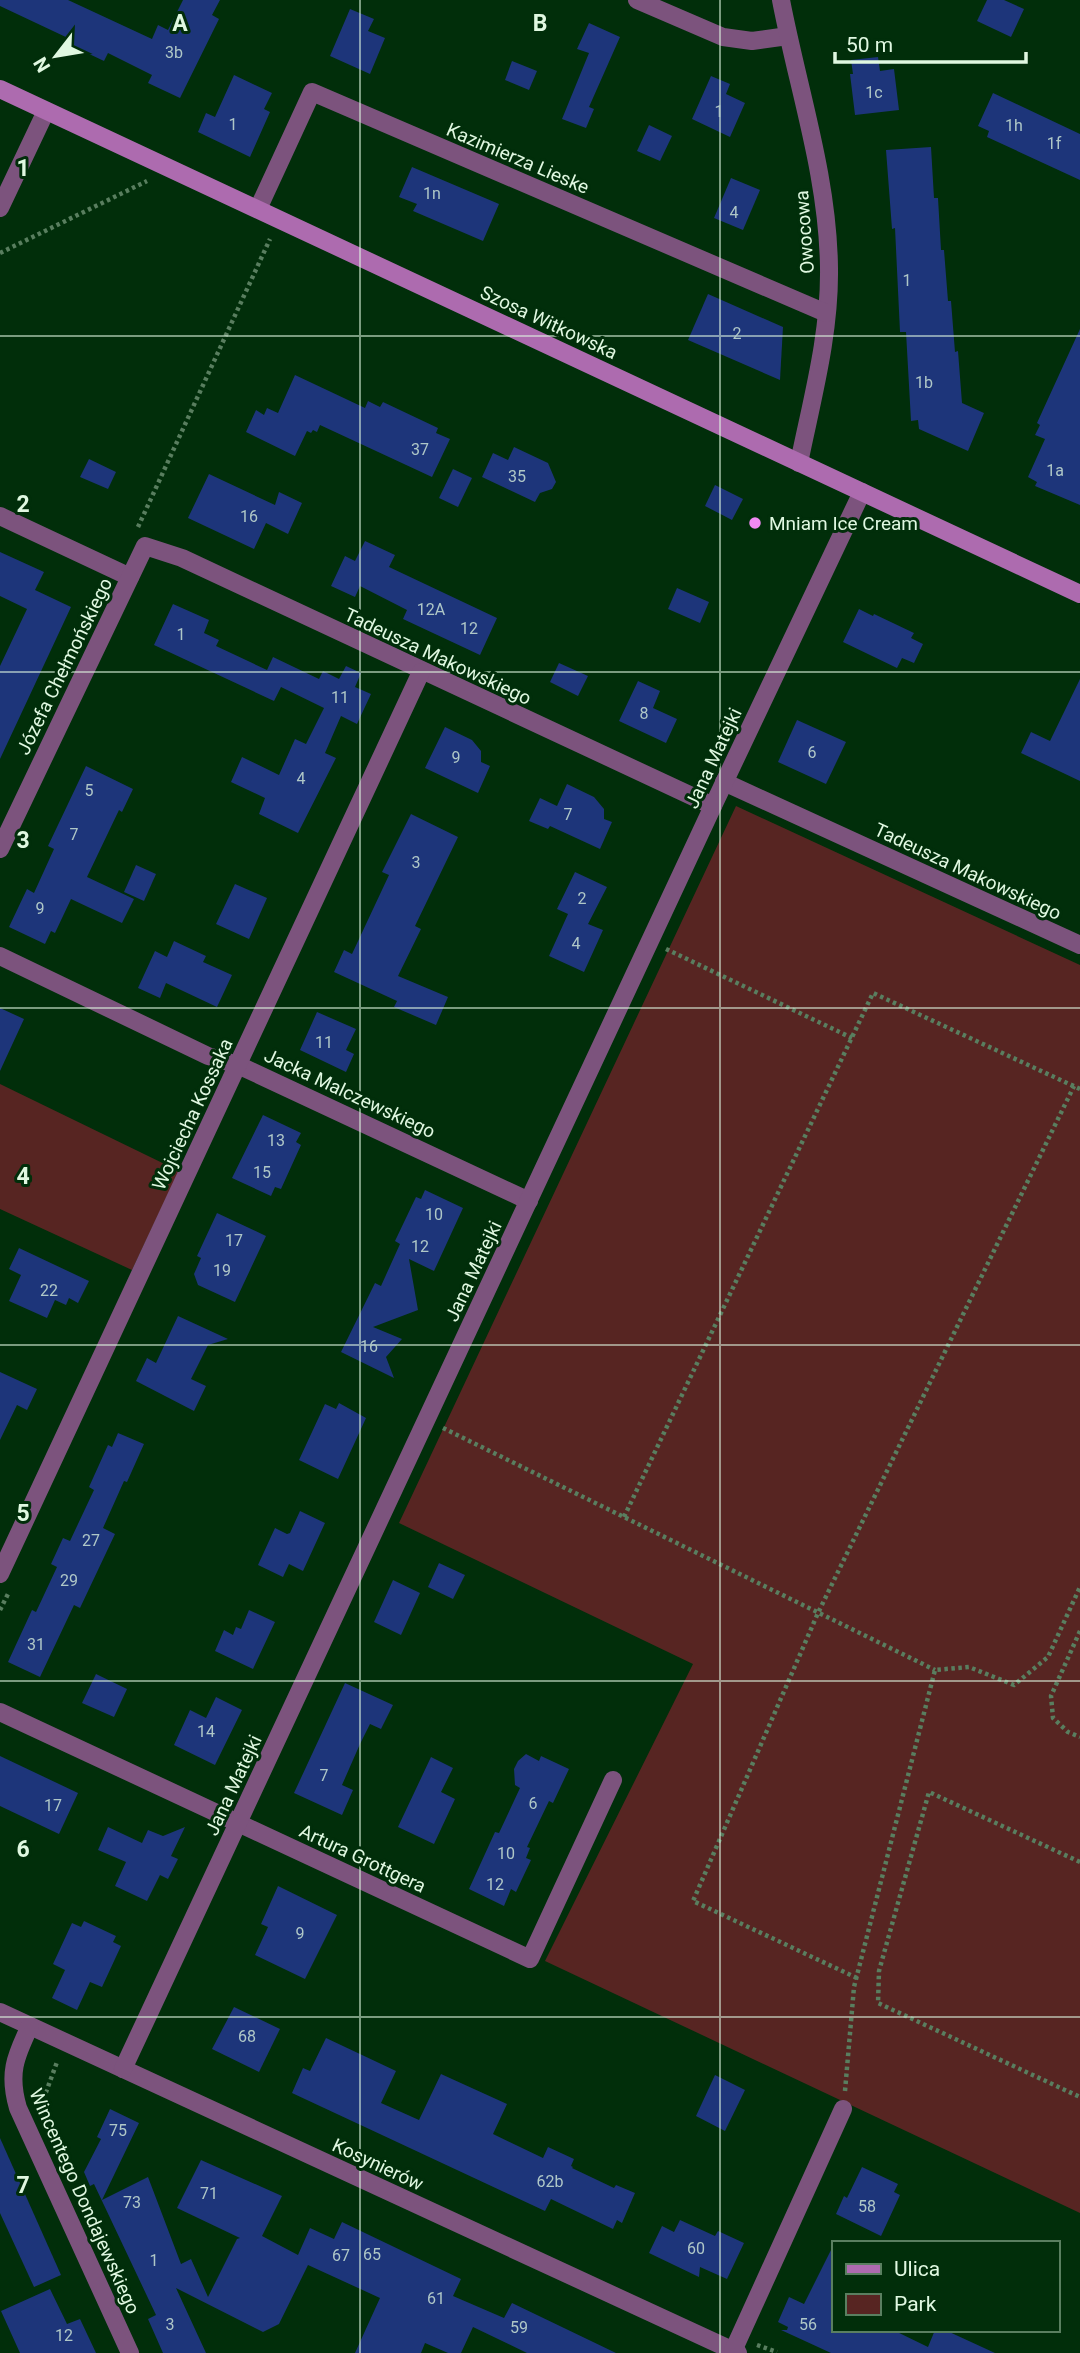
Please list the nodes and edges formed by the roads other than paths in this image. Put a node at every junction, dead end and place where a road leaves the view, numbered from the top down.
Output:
1 (637, 0) edge
2 (781, 0) edge
3 (788, 36) junction
4 (0, 89) edge
5 (46, 111) junction
6 (0, 208) edge
7 (258, 209) junction
8 (826, 313) junction
9 (799, 463) junction
10 (862, 492) junction
11 (0, 516) edge
12 (145, 546) joint
13 (130, 577) junction
14 (1080, 594) edge
15 (421, 671) junction
16 (724, 782) junction
17 (713, 806) junction
18 (0, 849) edge
19 (1080, 945) edge
20 (0, 956) edge
21 (238, 1065) junction
22 (529, 1201) junction
23 (0, 1574) edge
24 (0, 1712) edge
25 (613, 1780) dead end
26 (239, 1822) junction
27 (0, 2012) edge
28 (30, 2026) junction
29 (123, 2070) junction
30 (843, 2109) road end
31 (705, 2346) edge
32 (736, 2352) edge
33 (130, 2353) edge

1 - 3 street
2 - 3 street, Owocowa
3 - 8 street, Owocowa
4 - 5 street, Szosa Witkowska
5 - 6 street
5 - 7 street, Szosa Witkowska
7 - 8 street, Kazimierza Lieske
7 - 9 street, Szosa Witkowska
8 - 9 street, Owocowa
9 - 10 street, Szosa Witkowska
10 - 14 street, Szosa Witkowska
10 - 16 street, Jana Matejki
11 - 13 street, Józefa Chełmońskiego
12 - 13 street, Józefa Chełmońskiego
12 - 15 street, Tadeusza Makowskiego
13 - 18 street, Józefa Chełmońskiego
15 - 17 street, Tadeusza Makowskiego
15 - 21 street, Wojciecha Kossaka
16 - 17 street, Jana Matejki
16 - 19 street, Tadeusza Makowskiego
17 - 22 street, Jana Matejki
20 - 21 street, Jacka Malczewskiego
21 - 22 street, Jacka Malczewskiego
21 - 23 street, Wojciecha Kossaka
22 - 26 street, Jana Matejki
24 - 26 street, Artura Grottgera
25 - 26 street, Artura Grottgera
26 - 29 street, Jana Matejki
27 - 28 street, Kosynierów
28 - 29 street, Kosynierów
28 - 33 street, Wincentego Dondajewskiego
29 - 31 street, Kosynierów
30 - 32 street
31 - 32 street, Kosynierów

